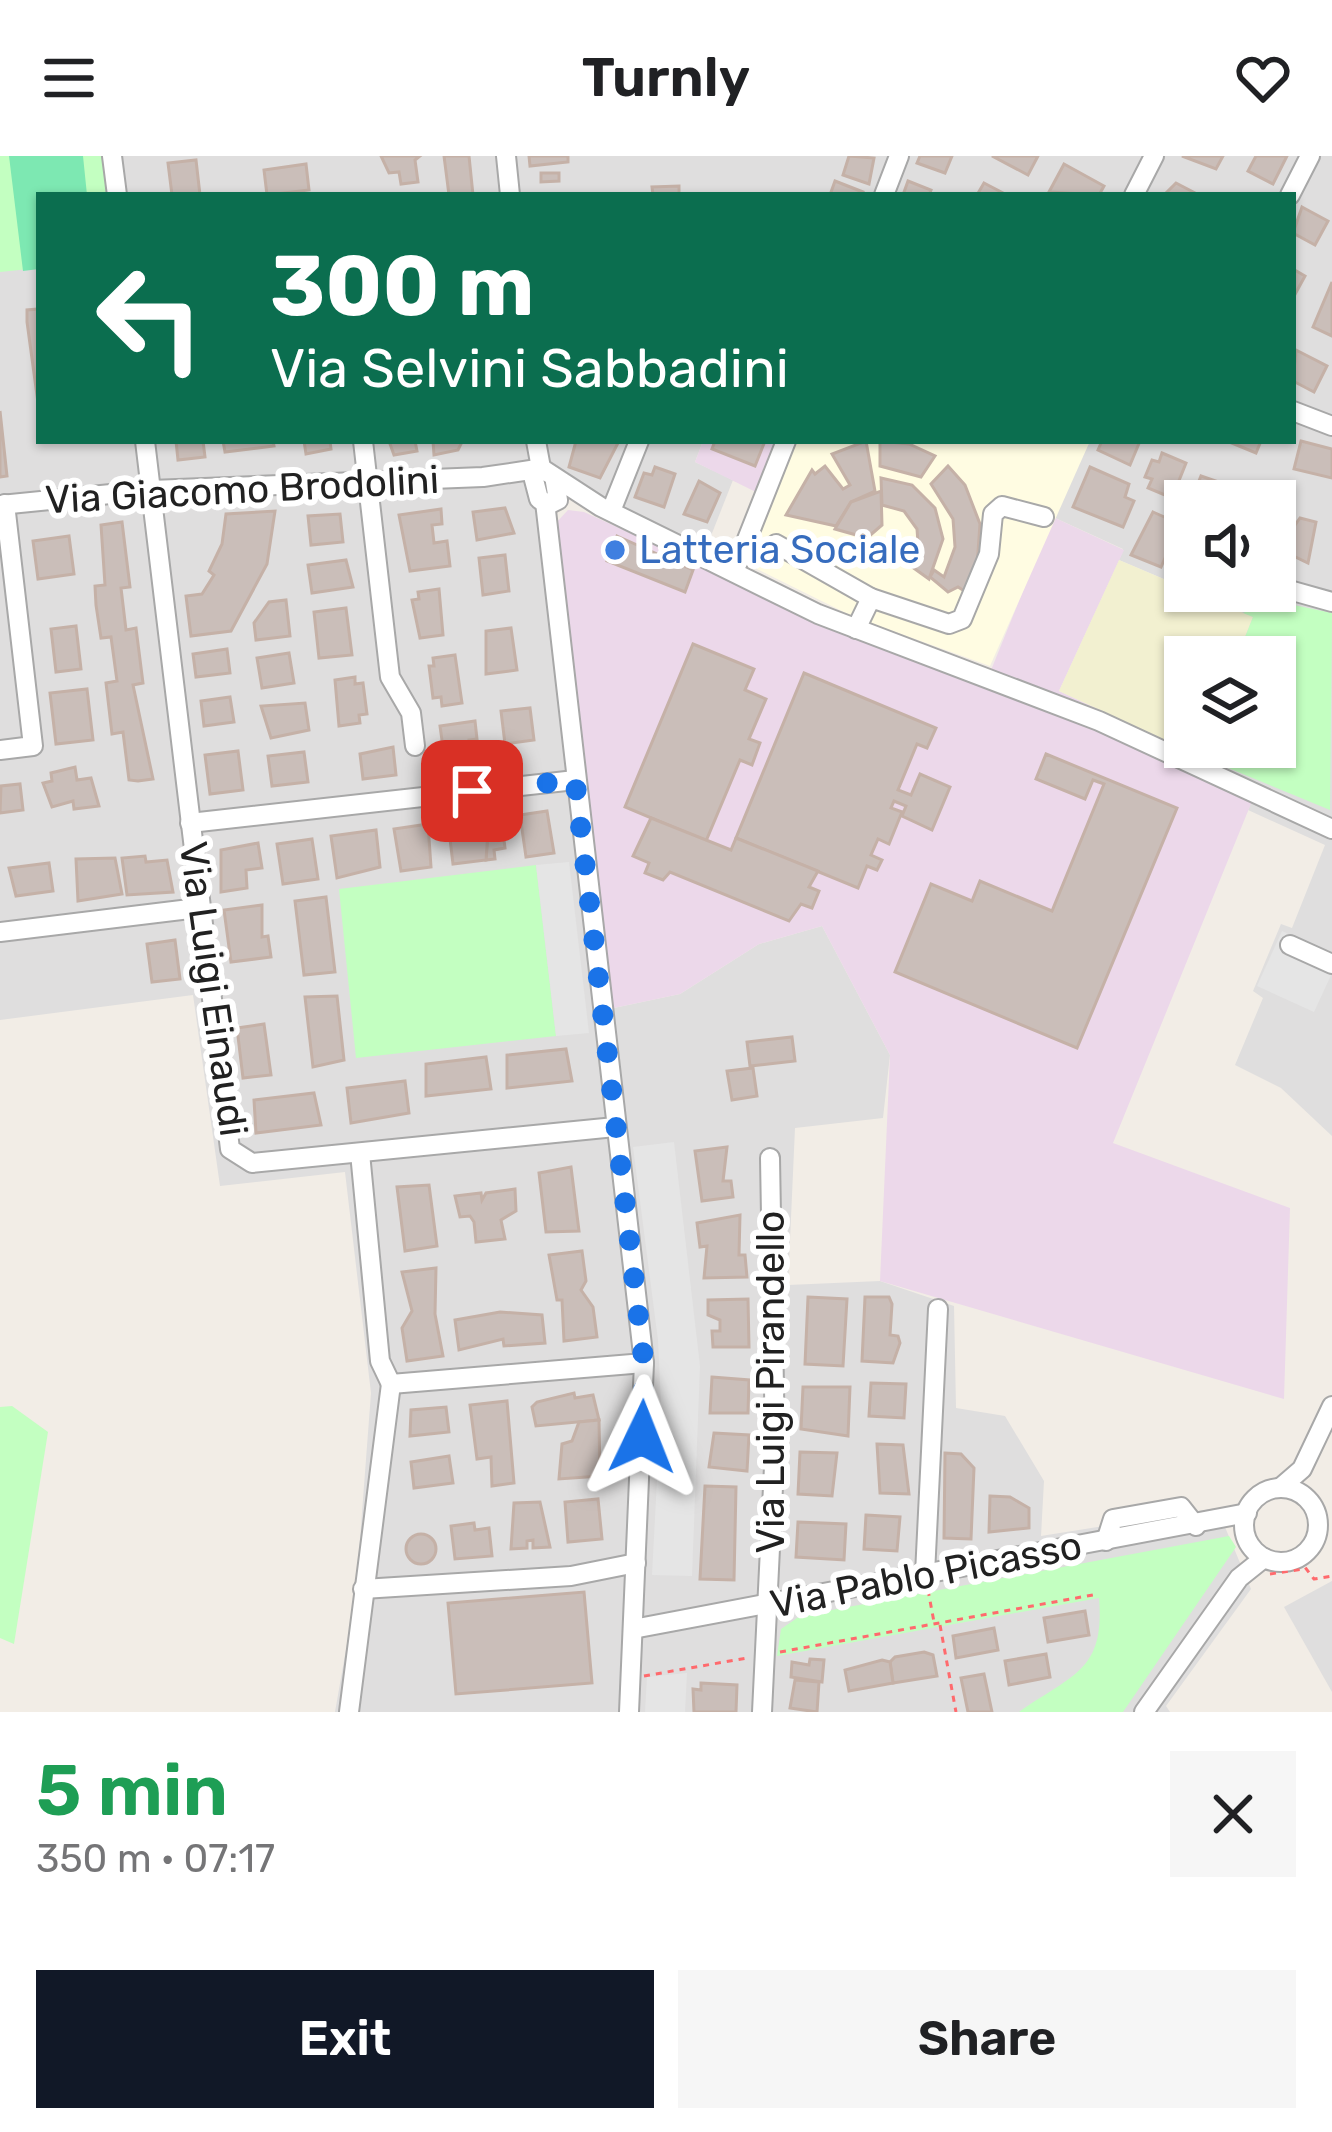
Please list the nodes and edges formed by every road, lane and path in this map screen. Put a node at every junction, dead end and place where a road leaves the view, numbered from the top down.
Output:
1 (112, 156) edge
2 (506, 156) edge
3 (899, 156) edge
4 (1154, 156) edge
5 (1310, 156) edge
6 (117, 192) edge
7 (510, 192) edge
8 (885, 192) edge
9 (1136, 192) edge
10 (1292, 192) edge
11 (1296, 412) edge
12 (1329, 419) edge
13 (145, 444) edge
14 (363, 444) edge
15 (537, 444) edge
16 (637, 444) edge
17 (785, 444) edge
18 (544, 473) junction
19 (483, 477) junction
20 (368, 482) junction
21 (151, 490) junction
22 (546, 500) junction
23 (3, 505) edge
24 (606, 509) junction
25 (1045, 517) dead end
26 (776, 544) dead end
27 (734, 572) junction
28 (1296, 592) edge
29 (872, 598) junction
30 (1332, 602) edge
31 (856, 629) junction
32 (415, 746) dead end
33 (0, 750) edge
34 (575, 780) junction
35 (190, 823) junction
36 (1332, 829) edge
37 (198, 908) junction
38 (0, 932) edge
39 (1290, 945) dead end
40 (1332, 964) edge
41 (615, 1127) junction
42 (360, 1153) junction
43 (770, 1158) dead end
44 (938, 1309) dead end
45 (644, 1363) junction
46 (391, 1384) junction
47 (1332, 1406) edge
48 (1302, 1469) junction
49 (1280, 1488) junction
50 (1300, 1493) junction
51 (1325, 1519) edge
52 (1246, 1521) junction
53 (636, 1564) junction
54 (1301, 1564) junction
55 (1264, 1567) junction
56 (925, 1574) junction
57 (1332, 1576) edge
58 (363, 1589) junction
59 (635, 1592) junction
60 (1098, 1594) dead end
61 (768, 1605) junction
62 (671, 1622) junction
63 (936, 1623) junction
64 (633, 1629) junction
65 (765, 1655) junction
66 (643, 1676) dead end
67 (349, 1712) edge
68 (629, 1712) edge
69 (762, 1712) edge
70 (956, 1712) edge
71 (1144, 1712) edge

1 - 6 street
2 - 7 street
3 - 8 street
4 - 9 street
5 - 10 street
11 - 12 street
13 - 21 street, Via Luigi Einaudi
14 - 20 street
15 - 18 street
16 - 24 street
17 - 27 street
18 - 19 street
18 - 22 street
18 - 24 street
19 - 20 street, Via Giacomo Brodolini
19 - 22 street
20 - 21 street, Via Giacomo Brodolini
20 - 32 street
21 - 23 street, Via Giacomo Brodolini
21 - 35 street, Via Luigi Einaudi
22 - 24 street
22 - 34 street
23 - 33 street
24 - 27 street
25 - 29 street
26 - 29 street
27 - 31 street
28 - 30 street
29 - 31 street
31 - 36 street
34 - 35 street
34 - 41 street
35 - 37 street, Via Luigi Einaudi
37 - 38 street
37 - 42 street, Via Luigi Einaudi
39 - 40 street
41 - 42 street, Via Luigi Einaudi
41 - 45 street
42 - 46 street
43 - 61 street, Via Luigi Pirandello
44 - 56 street
45 - 46 street
45 - 53 street
46 - 58 street
47 - 48 street
48 - 49 street
48 - 50 street
49 - 50 street
49 - 52 street
50 - 51 street
51 - 54 street
52 - 55 street
52 - 56 street, Via Pablo Picasso
53 - 58 street
53 - 59 street
54 - 55 street
54 - 55 path
54 - 57 path
55 - 71 street
56 - 61 street, Via Pablo Picasso
56 - 63 path
58 - 67 street
59 - 62 street
59 - 64 street
60 - 63 path
61 - 62 street, Via Pablo Picasso
61 - 65 street, Via Luigi Pirandello
62 - 64 street, Via Pablo Picasso
63 - 65 path
63 - 70 path
64 - 68 street
65 - 66 path
65 - 69 street, Via Luigi Pirandello

